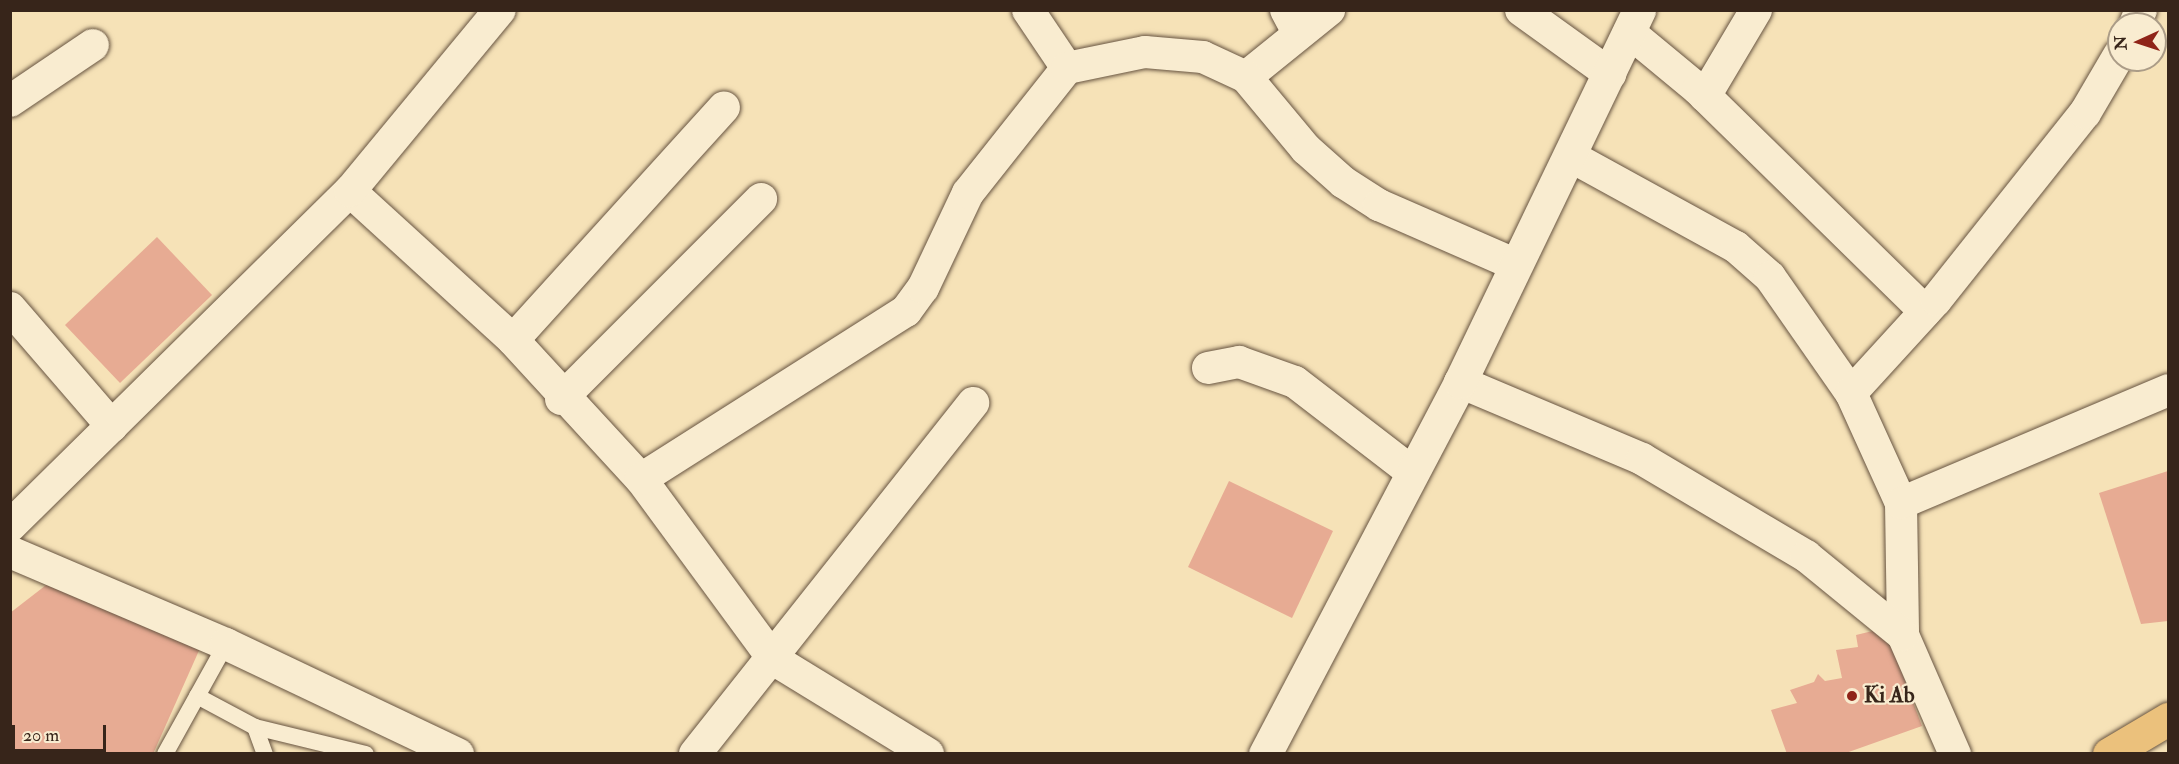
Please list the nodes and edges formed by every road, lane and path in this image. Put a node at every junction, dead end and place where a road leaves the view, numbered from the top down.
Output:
1 (500, 10) edge
2 (1028, 10) edge
3 (1329, 10) edge
4 (1521, 10) edge
5 (1756, 10) edge
6 (1634, 21) edge
7 (1292, 22) edge
8 (93, 45) dead end
9 (1067, 68) junction
10 (2109, 72) edge
11 (1610, 74) junction
12 (1246, 77) junction
13 (1705, 96) junction
14 (10, 101) edge
15 (724, 107) dead end
16 (1572, 157) junction
17 (350, 191) junction
18 (761, 199) dead end
19 (1514, 264) junction
20 (10, 308) edge
21 (1925, 311) junction
22 (513, 340) junction
23 (1208, 368) dead end
24 (1460, 381) junction
25 (2169, 390) edge
26 (1851, 393) junction
27 (561, 399) junction
28 (973, 403) dead end
29 (112, 426) junction
30 (1412, 472) junction
31 (641, 479) junction
32 (1901, 503) junction
33 (10, 526) edge
34 (10, 552) edge
35 (1903, 635) junction
36 (226, 644) junction
37 (774, 659) junction
38 (197, 696) junction
39 (2169, 719) edge
40 (255, 727) junction
41 (165, 753) edge
42 (265, 753) edge
43 (366, 753) edge
44 (458, 753) edge
45 (695, 753) edge
46 (928, 753) edge
47 (1265, 753) edge
48 (1955, 753) edge
49 (2109, 753) edge

1 - 17 street
2 - 9 street
3 - 7 street
4 - 11 street
5 - 13 street
6 - 11 street
6 - 13 street
7 - 12 street
8 - 14 street
9 - 12 street
9 - 31 street
10 - 21 street
11 - 16 street
12 - 19 street
13 - 21 street
15 - 22 street
16 - 19 street
16 - 26 street
17 - 22 street
17 - 29 street
18 - 27 street
19 - 24 street
20 - 29 street
21 - 26 street
22 - 27 street
23 - 30 street
24 - 30 street
24 - 35 street
25 - 32 street
26 - 32 street
27 - 31 street
28 - 37 street
29 - 33 street
30 - 47 street
31 - 37 street
32 - 35 street
34 - 36 street
35 - 48 street
36 - 38 lane
36 - 44 street
37 - 45 street
37 - 46 street
38 - 40 lane
38 - 41 lane
39 - 49 main road
40 - 42 lane
40 - 43 lane

